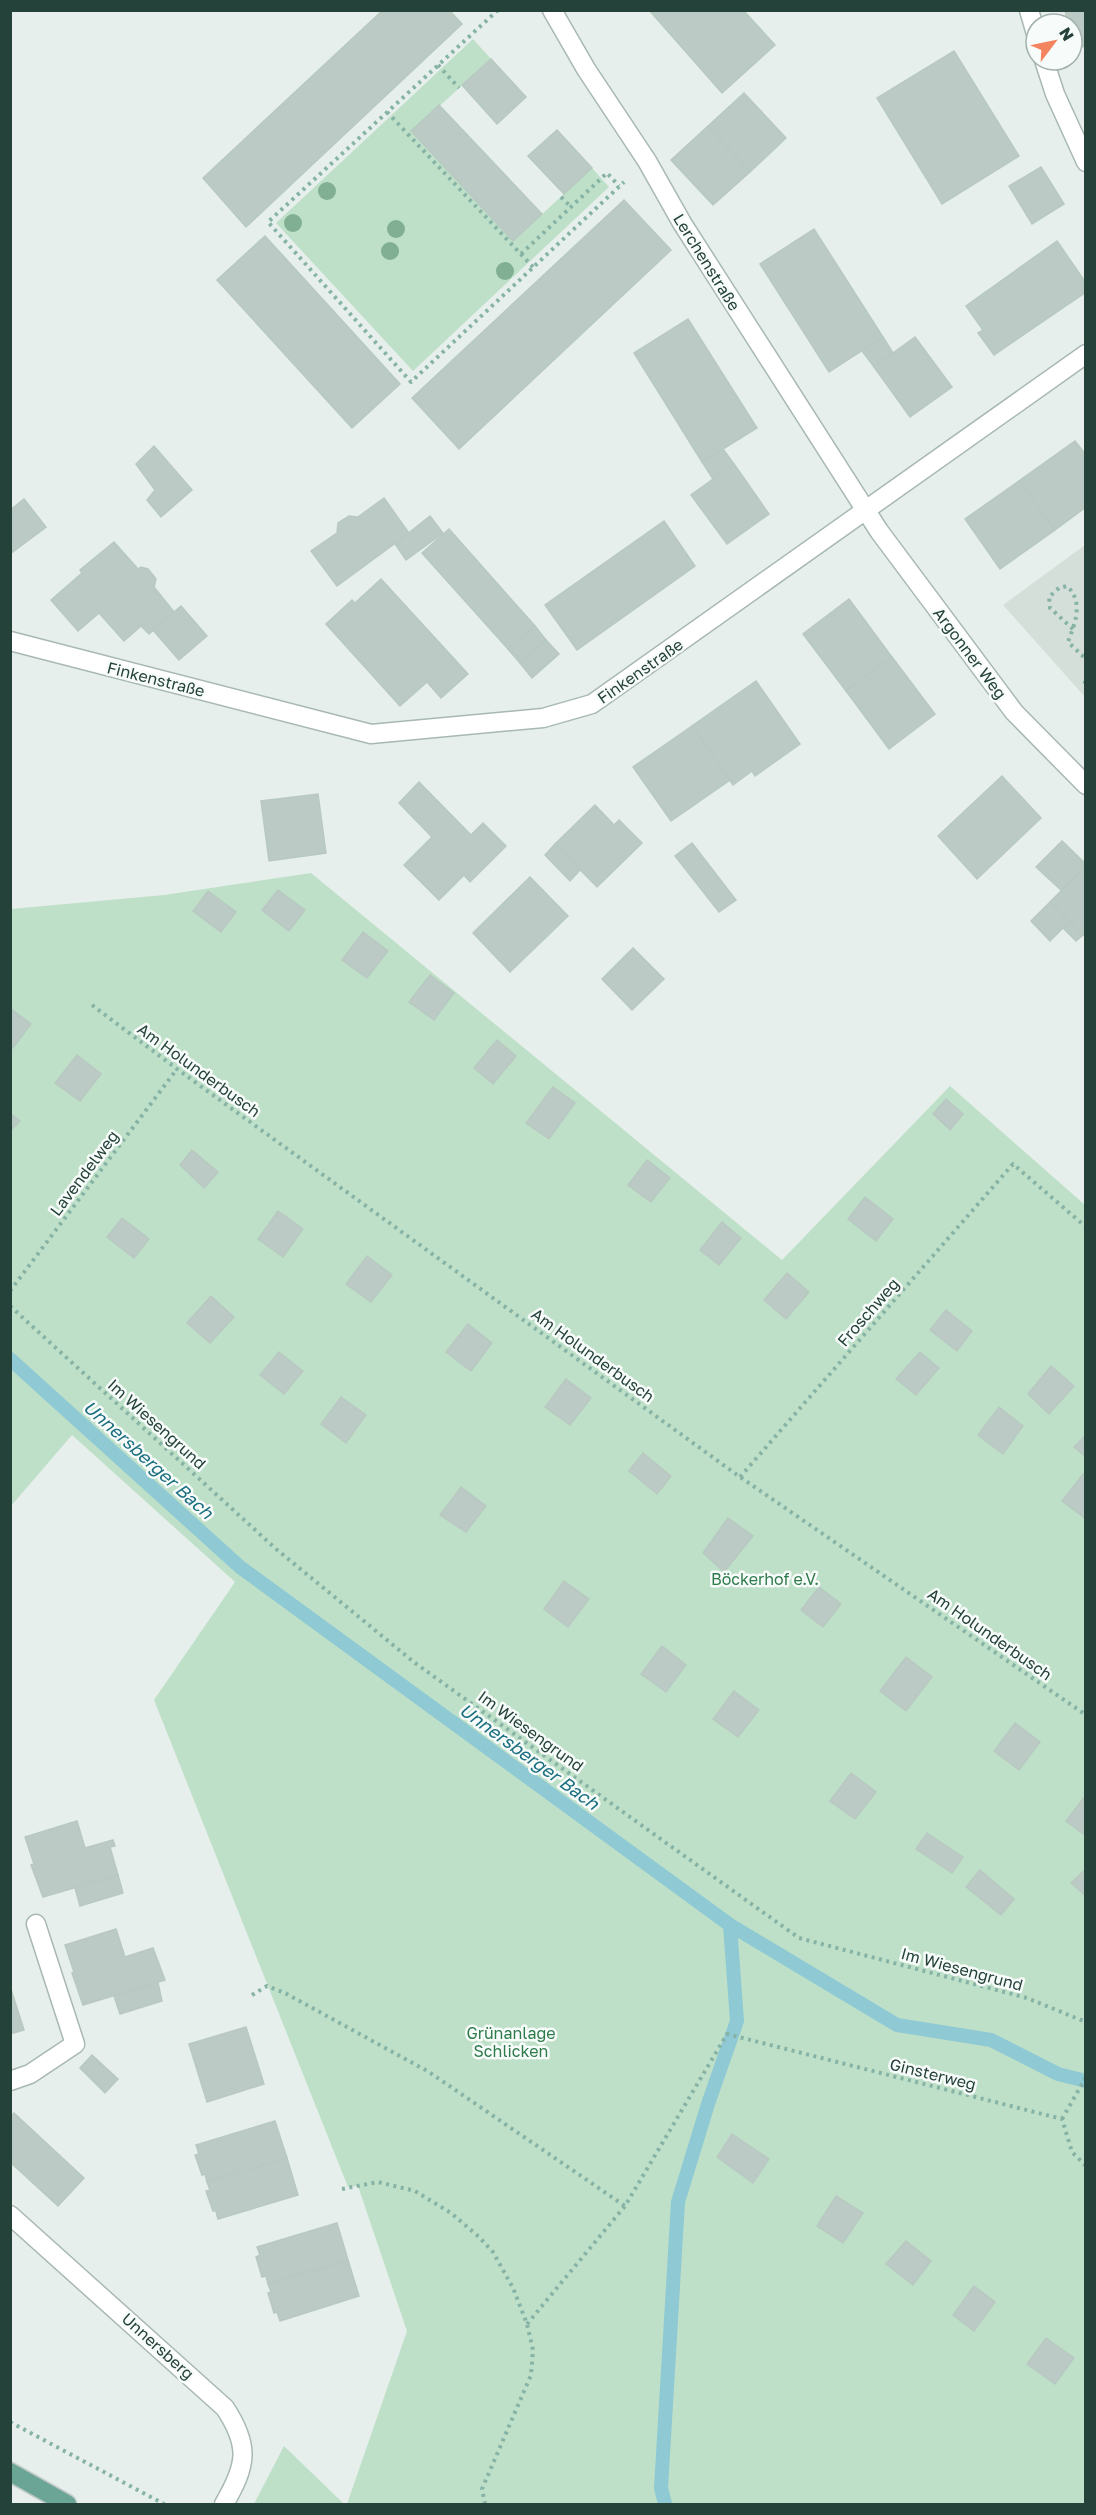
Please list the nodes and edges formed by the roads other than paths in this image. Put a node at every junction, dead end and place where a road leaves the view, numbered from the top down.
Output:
1 (552, 10) edge
2 (1048, 72) edge
3 (1086, 162) edge
4 (1086, 354) edge
5 (866, 510) junction
6 (10, 641) edge
7 (1086, 785) edge
8 (36, 1924) dead end
9 (10, 2081) edge
10 (10, 2215) edge
11 (10, 2472) edge
12 (67, 2505) edge
13 (224, 2505) edge

1 - 5 street, Lerchenstraße
2 - 3 street
4 - 5 street, Finkenstraße
5 - 6 street, Finkenstraße
5 - 7 street, Argonner Weg
8 - 9 street
10 - 13 street, Unnersberg
11 - 12 main road

